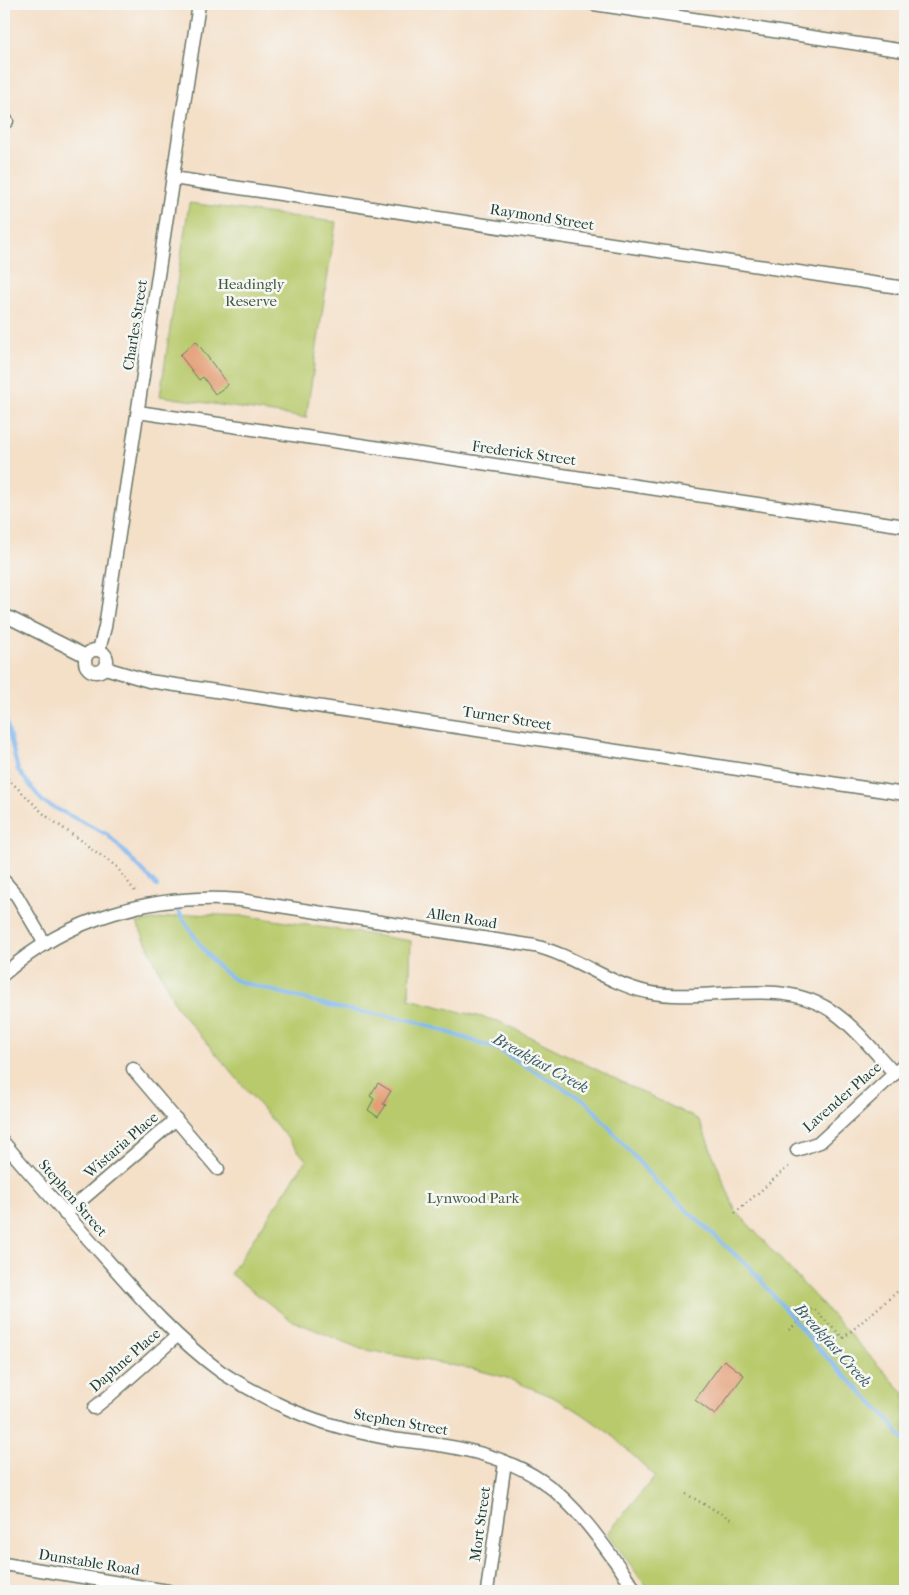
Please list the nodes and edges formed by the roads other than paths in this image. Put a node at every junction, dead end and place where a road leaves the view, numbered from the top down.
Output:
1 (199, 4) edge
2 (594, 4) edge
3 (905, 51) edge
4 (173, 178) junction
5 (905, 288) edge
6 (138, 412) junction
7 (905, 526) edge
8 (4, 615) edge
9 (99, 650) junction
10 (86, 656) junction
11 (105, 668) junction
12 (905, 794) edge
13 (4, 881) edge
14 (45, 944) junction
15 (4, 974) edge
16 (905, 1064) edge
17 (133, 1069) dead end
18 (895, 1074) junction
19 (176, 1119) junction
20 (4, 1143) edge
21 (797, 1150) dead end
22 (218, 1169) dead end
23 (65, 1214) junction
24 (178, 1336) junction
25 (94, 1408) dead end
26 (505, 1462) junction
27 (4, 1564) edge
28 (168, 1591) edge
29 (487, 1591) edge
30 (636, 1591) edge

1 - 4 street, Charles Street
2 - 3 street
4 - 5 street, Raymond Street
4 - 6 street, Charles Street
6 - 7 street, Frederick Street
6 - 9 street, Charles Street
8 - 10 street
9 - 10 street
9 - 11 street
10 - 11 street
11 - 12 street, Turner Street
13 - 14 street
14 - 15 street, Allen Road
14 - 18 street, Allen Road
16 - 18 street, Lavender Place
17 - 19 street, Wistaria Place
18 - 21 street, Lavender Place
19 - 22 street, Wistaria Place
19 - 23 street, Wistaria Place
20 - 23 street, Stephen Street
23 - 24 street, Stephen Street
24 - 25 street, Daphne Place
24 - 26 street, Stephen Street
26 - 29 street, Mort Street
26 - 30 street, Stephen Street
27 - 28 street, Dunstable Road

